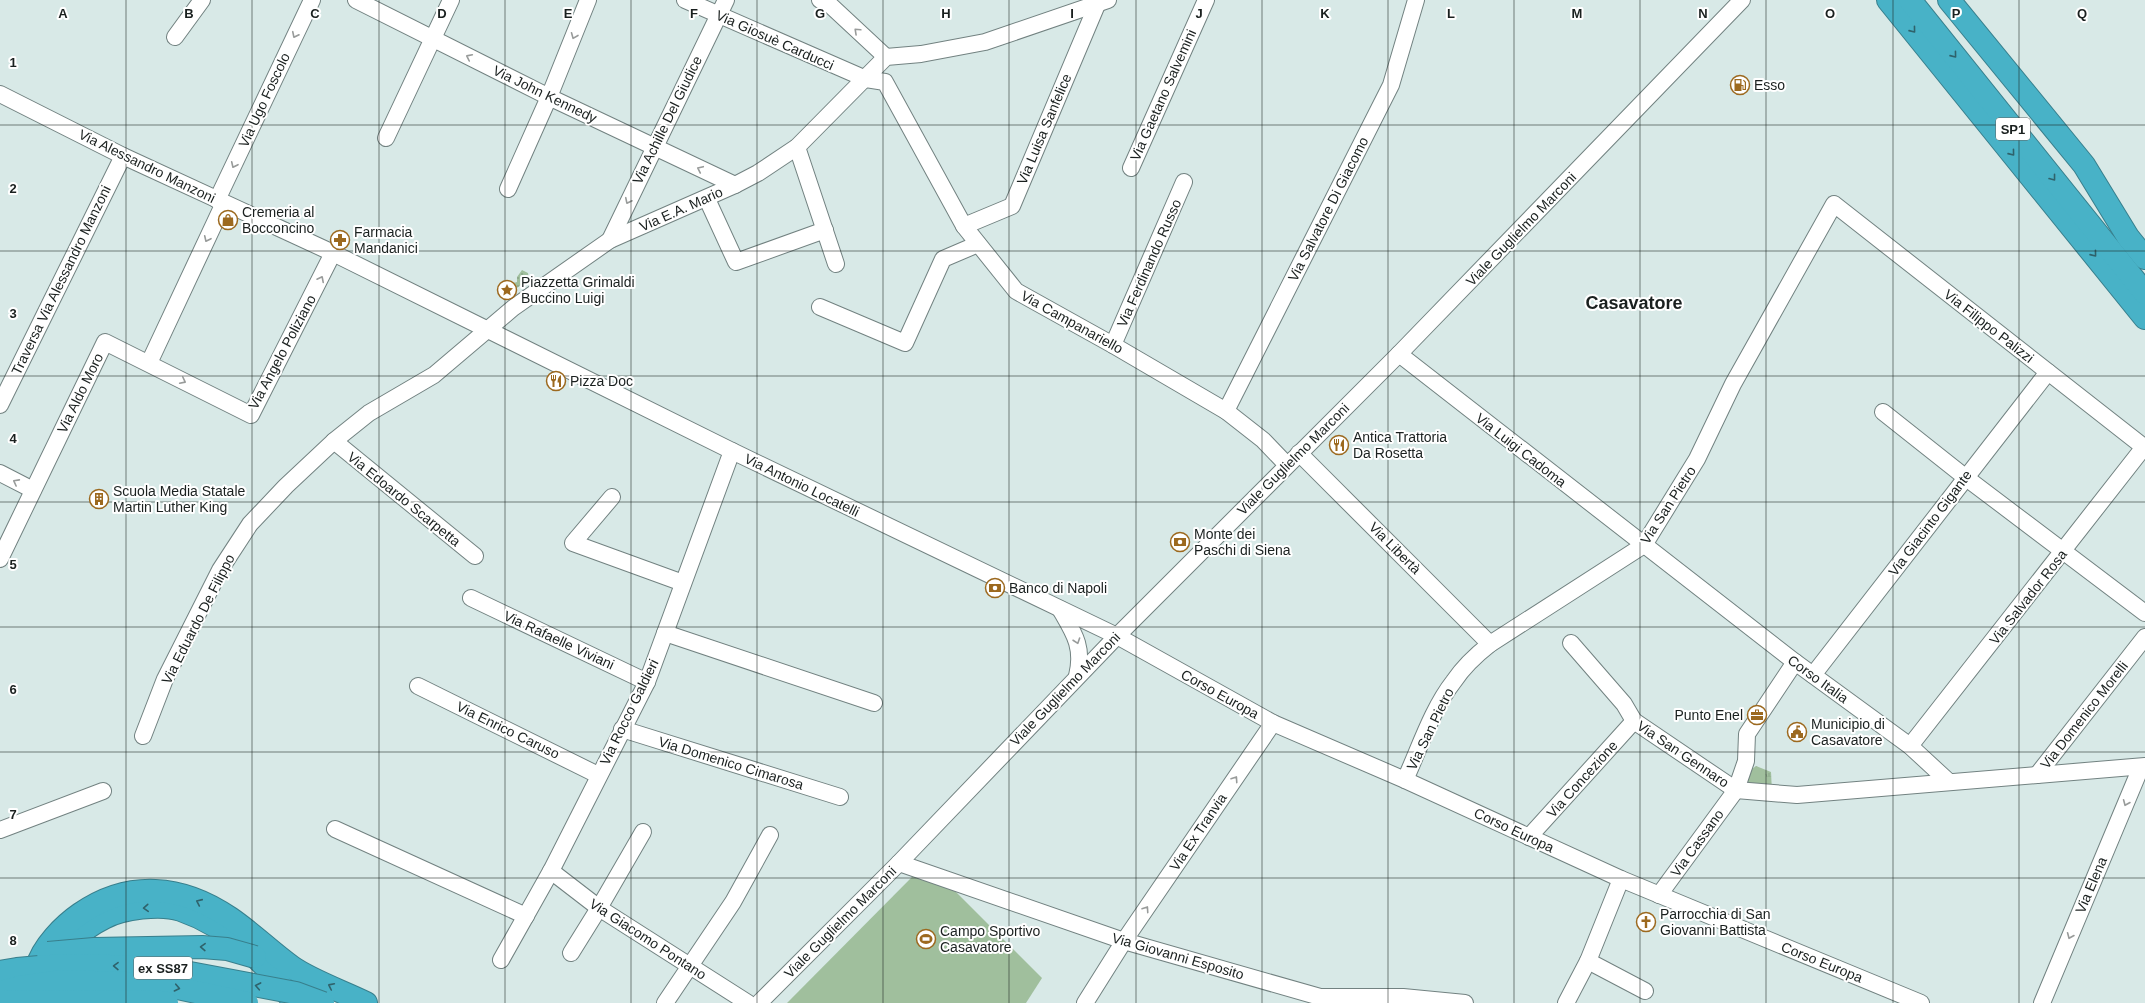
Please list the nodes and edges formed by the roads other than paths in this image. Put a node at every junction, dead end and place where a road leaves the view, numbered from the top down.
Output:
1 (202, 0) edge
2 (312, 0) edge
3 (356, 0) edge
4 (451, 0) edge
5 (588, 0) edge
6 (685, 0) edge
7 (726, 0) edge
8 (1206, 0) edge
9 (1416, 0) edge
10 (1742, 0) edge
11 (1888, 0) edge
12 (1949, 0) edge
13 (826, 1) edge
14 (1101, 1) edge
15 (1919, 1) edge
16 (718, 15) junction
17 (175, 37) dead end
18 (433, 39) junction
19 (886, 57) junction
20 (866, 79) junction
21 (0, 94) edge
22 (549, 97) junction
23 (386, 138) dead end
24 (797, 147) junction
25 (654, 148) junction
26 (123, 156) junction
27 (1130, 168) dead end
28 (1184, 182) dead end
29 (735, 185) junction
30 (508, 189) dead end
31 (707, 199) junction
32 (221, 202) junction
33 (1834, 204) joint
34 (964, 226) junction
35 (825, 230) junction
36 (2128, 237) junction
37 (610, 240) junction
38 (978, 244) junction
39 (333, 253) junction
40 (2145, 258) edge
41 (836, 264) dead end
42 (2145, 293) edge
43 (820, 306) dead end
44 (2145, 318) edge
45 (489, 329) junction
46 (1113, 345) junction
47 (1399, 354) junction
48 (149, 363) junction
49 (2048, 372) junction
50 (0, 405) edge
51 (1226, 412) junction
52 (1883, 412) dead end
53 (334, 441) junction
54 (2144, 447) edge
55 (732, 451) junction
56 (1300, 453) junction
57 (1287, 465) junction
58 (0, 473) edge
59 (1965, 477) junction
60 (32, 490) junction
61 (612, 497) dead end
62 (1644, 545) junction
63 (2064, 552) junction
64 (474, 556) dead end
65 (0, 559) edge
66 (683, 583) junction
67 (471, 598) dead end
68 (1060, 609) junction
69 (2145, 613) edge
70 (665, 633) junction
71 (1117, 636) junction
72 (2145, 636) edge
73 (1571, 643) dead end
74 (1490, 644) junction
75 (1795, 662) junction
76 (1814, 675) junction
77 (1077, 676) junction
78 (647, 682) junction
79 (418, 686) dead end
80 (874, 703) dead end
81 (1634, 721) junction
82 (1273, 723) junction
83 (622, 729) junction
84 (143, 736) dead end
85 (1910, 746) junction
86 (2143, 767) edge
87 (598, 775) junction
88 (2037, 775) junction
89 (1405, 780) junction
90 (1949, 782) junction
91 (1736, 790) junction
92 (103, 791) dead end
93 (840, 797) dead end
94 (335, 829) dead end
95 (0, 830) edge
96 (643, 832) dead end
97 (770, 835) dead end
98 (1529, 837) junction
99 (899, 863) junction
100 (551, 871) junction
101 (1621, 879) junction
102 (1659, 895) junction
103 (599, 908) junction
104 (526, 916) junction
105 (1124, 942) junction
106 (571, 953) dead end
107 (255, 957) junction
108 (501, 960) dead end
109 (1588, 961) junction
110 (0, 963) edge
111 (691, 967) junction
112 (0, 972) edge
113 (1645, 991) dead end
114 (0, 992) edge
115 (1319, 1000) edge
116 (1422, 1001) edge
117 (0, 1002) edge
118 (665, 1002) edge
119 (30, 1003) edge
120 (47, 1003) edge
121 (167, 1003) edge
122 (247, 1003) edge
123 (294, 1003) edge
124 (323, 1003) edge
125 (366, 1003) edge
126 (748, 1003) edge
127 (759, 1003) edge
128 (1085, 1003) edge
129 (1466, 1003) edge
130 (1566, 1003) edge
131 (1921, 1003) edge
132 (2042, 1003) edge

1 - 17 street
2 -> 32 street, Via Ugo Foscolo
3 - 18 street, Via John Kennedy
4 - 18 street
5 -> 22 street
6 - 16 street, Via Giosuè Carducci
7 - 16 street, Via Achille Del Giudice
8 - 27 street, Via Gaetano Salvemini
9 - 51 street, Via Salvatore Di Giacomo
10 - 47 street, Viale Guglielmo Marconi
11 -> 44 highway
12 - 36 highway
19 -> 13 street
14 - 19 street
14 - 34 street, Via Luisa Sanfelice
15 - 36 highway, SP1
15 -> 42 highway, SP1
16 - 20 street, Via Giosuè Carducci
16 - 25 street, Via Achille Del Giudice
22 -> 18 street, Via John Kennedy
18 - 23 street
19 - 20 street, Via E.A. Mario
20 - 24 street, Via E.A. Mario
20 - 34 street, Via Campanariello
21 - 26 street, Via Alessandro Manzoni
22 - 25 street, Via John Kennedy
22 - 30 street
24 - 29 street, Via E.A. Mario
24 - 35 street
29 -> 25 street, Via John Kennedy
25 -> 37 street, Via Achille Del Giudice
26 - 32 street, Via Alessandro Manzoni
26 - 50 street, Traversa Via Alessandro Manzoni
28 - 46 street, Via Ferdinando Russo
29 - 31 street, Via E.A. Mario
31 - 35 street
31 - 37 street, Via E.A. Mario
32 - 39 street, Via Alessandro Manzoni
32 -> 48 street
33 - 49 street, Via Filippo Palizzi
33 - 62 street, Via San Pietro
34 - 38 street, Via Campanariello
35 - 41 street
36 - 40 highway
37 - 45 street, Via E.A. Mario
38 - 43 street
38 - 46 street, Via Campanariello
39 - 45 street, Via Alessandro Manzoni
48 -> 39 street, Via Angelo Poliziano
45 - 53 street, Via Eduardo De Filippo
45 - 55 street, Via Antonio Locatelli
46 - 51 street, Via Campanariello
47 - 56 street, Viale Guglielmo Marconi
47 - 62 street, Via Luigi Cadoma
48 - 60 street, Via Aldo Moro
49 - 54 street, Via Filippo Palizzi
49 - 59 street, Via Giacinto Gigante
51 - 57 street, Via Campanariello
52 - 59 street
53 - 64 street, Via Edoardo Scarpetta
53 - 84 street, Via Eduardo De Filippo
54 - 63 street, Via Salvador Rosa
55 - 66 street, Via Rocco Galdieri
55 - 68 street, Via Antonio Locatelli
56 - 57 street, Viale Guglielmo Marconi
56 - 74 street, Via Libertà
57 - 71 street, Viale Guglielmo Marconi
60 -> 58 street
59 - 63 street
59 - 76 street, Via Giacinto Gigante
60 - 65 street, Via Aldo Moro
61 - 66 street
62 - 74 street, Via San Pietro
62 - 75 street, Corso Italia
63 - 69 street
63 - 85 street, Via Salvador Rosa
66 - 70 street, Via Rocco Galdieri
67 - 78 street, Via Rafaelle Viviani
68 - 71 street, Via Antonio Locatelli
68 -> 77 street
70 - 78 street, Via Rocco Galdieri
70 - 80 street
71 - 77 street, Viale Guglielmo Marconi
71 - 82 street, Corso Europa
72 - 88 street, Via Domenico Morelli
73 - 81 street, Via San Gennaro
74 - 89 street, Via San Pietro
75 - 76 street, Corso Italia
75 - 91 street, Via Cassano
76 - 85 street, Corso Italia
77 - 99 street, Viale Guglielmo Marconi
78 - 83 street, Via Rocco Galdieri
79 - 87 street, Via Enrico Caruso
81 - 91 street, Via San Gennaro
81 - 98 street, Via Concezione
82 - 89 street, Corso Europa
105 -> 82 street, Via Ex Tranvia
83 - 87 street, Via Rocco Galdieri
83 - 93 street, Via Domenico Cimarosa
85 - 90 street, Corso Italia
86 - 88 street
86 -> 132 street, Via Elena
87 - 100 street, Via Rocco Galdieri
88 - 90 street
89 - 98 street, Corso Europa
90 - 91 street
91 - 102 street, Via Cassano
92 - 95 street
94 - 104 street
96 - 103 street
97 - 111 street
98 - 101 street, Corso Europa
99 - 105 street, Via Giovanni Esposito
99 - 127 street, Viale Guglielmo Marconi
100 - 103 street, Via Giacomo Pontano
100 - 104 street, Via Rocco Galdieri
101 - 102 street, Corso Europa
101 - 109 street
102 - 131 street, Corso Europa
103 - 106 street
103 - 111 street, Via Giacomo Pontano
104 - 108 street, Via Rocco Galdieri
105 - 115 street, Via Giovanni Esposito
105 - 128 street, Via Ex Tranvia
107 -> 110 highway, bridge
107 -> 120 highway
107 - 123 highway
109 - 113 street
109 - 130 street
111 - 118 street
111 - 126 street, Via Giacomo Pontano
124 -> 112 highway, ex SS87, bridge
114 -> 122 highway, ex SS87, bridge
115 - 116 street, Via Giovanni Esposito
116 - 129 street, Via Giovanni Esposito
117 - 121 highway, bridge
125 -> 119 highway

